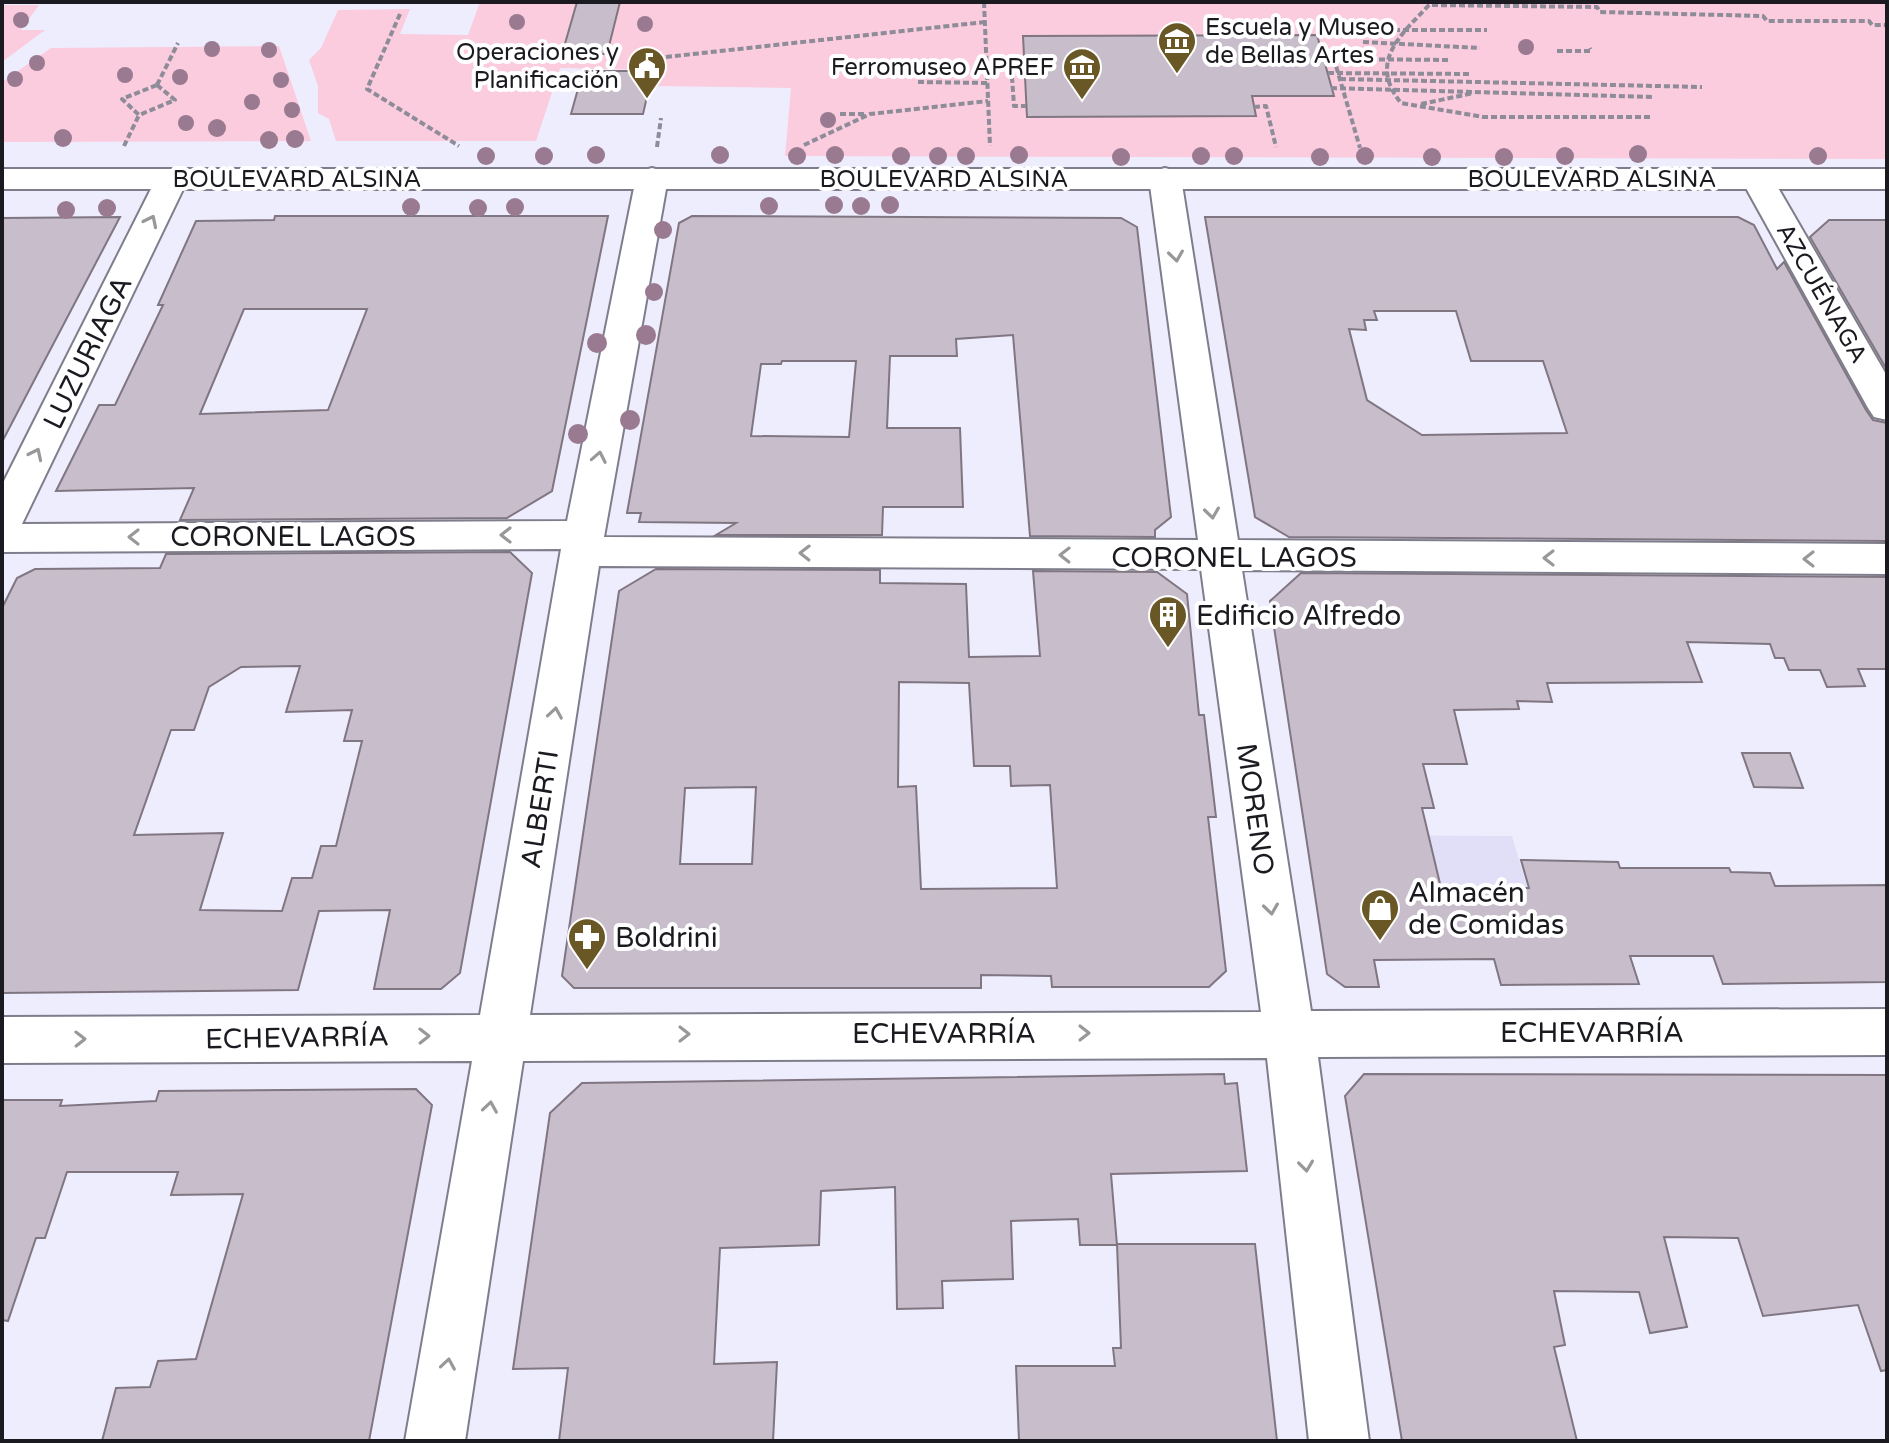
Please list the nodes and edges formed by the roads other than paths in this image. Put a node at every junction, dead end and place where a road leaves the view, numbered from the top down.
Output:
1 (654, 163) junction
2 (1165, 178) junction
3 (2, 179) edge
4 (172, 179) junction
5 (1757, 179) junction
6 (1887, 179) edge
7 (1887, 408) edge
8 (2, 524) edge
9 (2, 538) edge
10 (583, 543) junction
11 (1219, 557) junction
12 (1887, 559) edge
13 (1289, 1032) junction
14 (1887, 1032) edge
15 (502, 1035) junction
16 (2, 1040) edge
17 (435, 1441) edge
18 (1339, 1441) edge

1 - 2 street, BOULEVARD ALSINA
1 - 4 street, BOULEVARD ALSINA
10 -> 1 street, ALBERTI
2 - 5 street, BOULEVARD ALSINA
2 -> 11 street, MORENO
3 - 4 street, BOULEVARD ALSINA
8 -> 4 street, LUZURIAGA
5 - 6 street, BOULEVARD ALSINA
5 - 7 street, AZCUÉNAGA
10 -> 9 street, CORONEL LAGOS
11 -> 10 street, CORONEL LAGOS
15 -> 10 street, ALBERTI
12 -> 11 street, CORONEL LAGOS
11 -> 13 street, MORENO
13 - 14 street, ECHEVARRÍA
15 -> 13 street, ECHEVARRÍA
13 -> 18 street, MORENO
16 -> 15 street, ECHEVARRÍA
17 -> 15 street, ALBERTI

